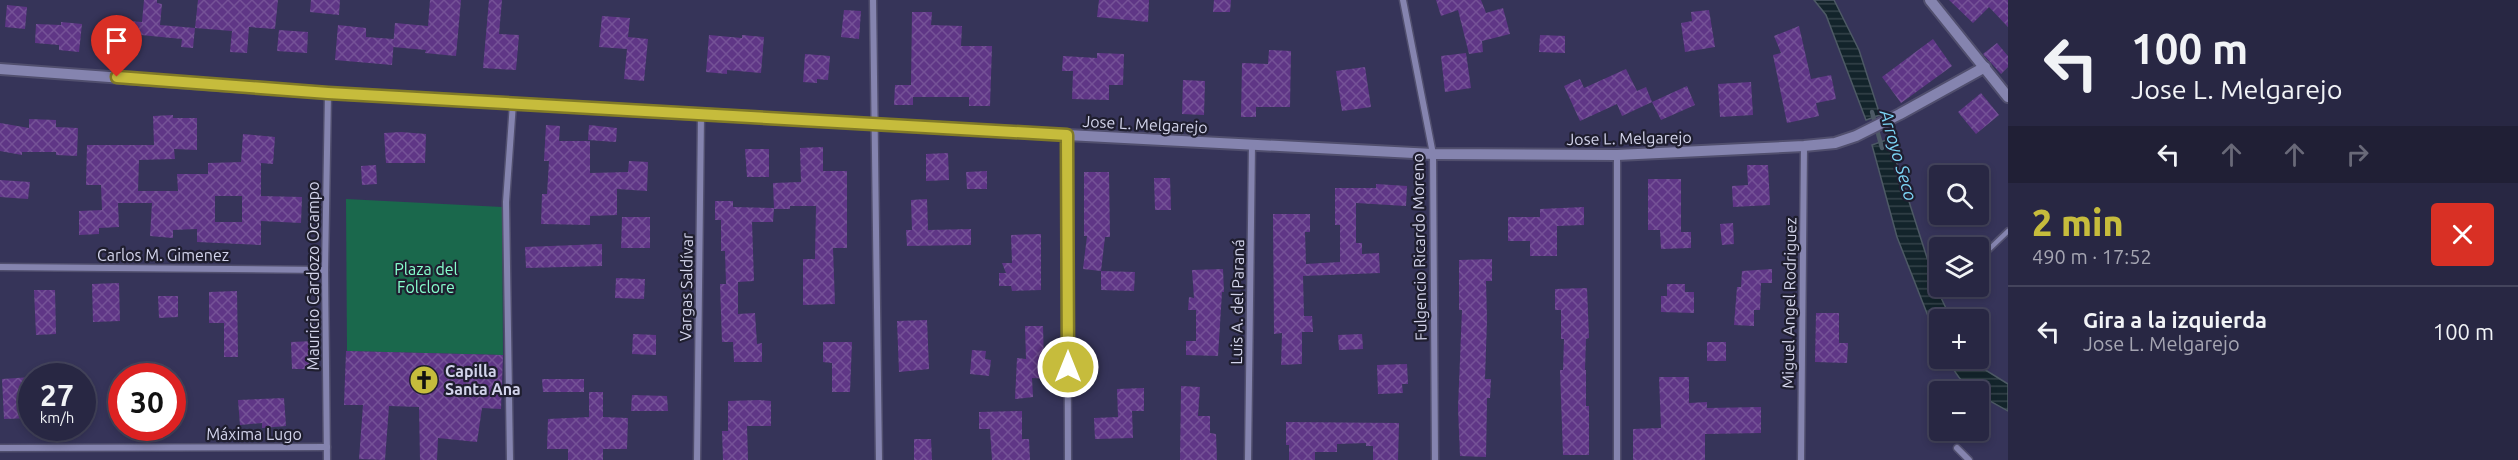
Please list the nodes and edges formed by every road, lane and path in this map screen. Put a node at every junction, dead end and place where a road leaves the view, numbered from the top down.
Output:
1 (873, 0) edge
2 (1403, 0) edge
3 (1932, 1) edge
4 (1985, 67) junction
5 (0, 69) edge
6 (328, 93) junction
7 (2008, 97) edge
8 (513, 103) junction
9 (701, 115) junction
10 (875, 124) junction
11 (1067, 135) junction
12 (1252, 144) junction
13 (1803, 146) junction
14 (1432, 154) junction
15 (1617, 155) junction
16 (2008, 231) edge
17 (1989, 249) edge
18 (0, 267) edge
19 (325, 270) junction
20 (327, 447) junction
21 (0, 448) edge
22 (1957, 448) dead end
23 (327, 460) edge
24 (510, 460) edge
25 (697, 460) edge
26 (879, 460) edge
27 (1068, 460) edge
28 (1248, 460) edge
29 (1434, 460) edge
30 (1617, 460) edge
31 (1801, 460) edge
32 (1969, 460) edge

1 - 10 street
2 - 14 street, Fulgencio Ricardo Moreno
3 - 4 street
4 - 7 street
4 - 13 street, Jose L. Melgarejo
5 - 6 street, Jose L. Melgarejo
6 - 8 street, Jose L. Melgarejo
6 - 19 street, Mauricio Cardozo Ocampo
8 - 9 street, Jose L. Melgarejo
8 - 24 street
9 - 10 street, Jose L. Melgarejo
9 - 25 street, Vargas Saldívar
10 - 11 street, Jose L. Melgarejo
10 - 26 street
11 - 12 street, Jose L. Melgarejo
11 - 27 street
12 - 14 street, Jose L. Melgarejo
12 - 28 street, Luis A. del Paraná
13 - 15 street, Jose L. Melgarejo
13 - 31 street, Miguel Angel Rodriguez
14 - 15 street, Jose L. Melgarejo
14 - 29 street, Fulgencio Ricardo Moreno
15 - 30 street
16 - 17 lane
18 - 19 street, Carlos M. Gimenez
19 - 20 street, Mauricio Cardozo Ocampo
20 - 21 street, Máxima Lugo
20 - 23 street, Mauricio Cardozo Ocampo
22 - 32 street

